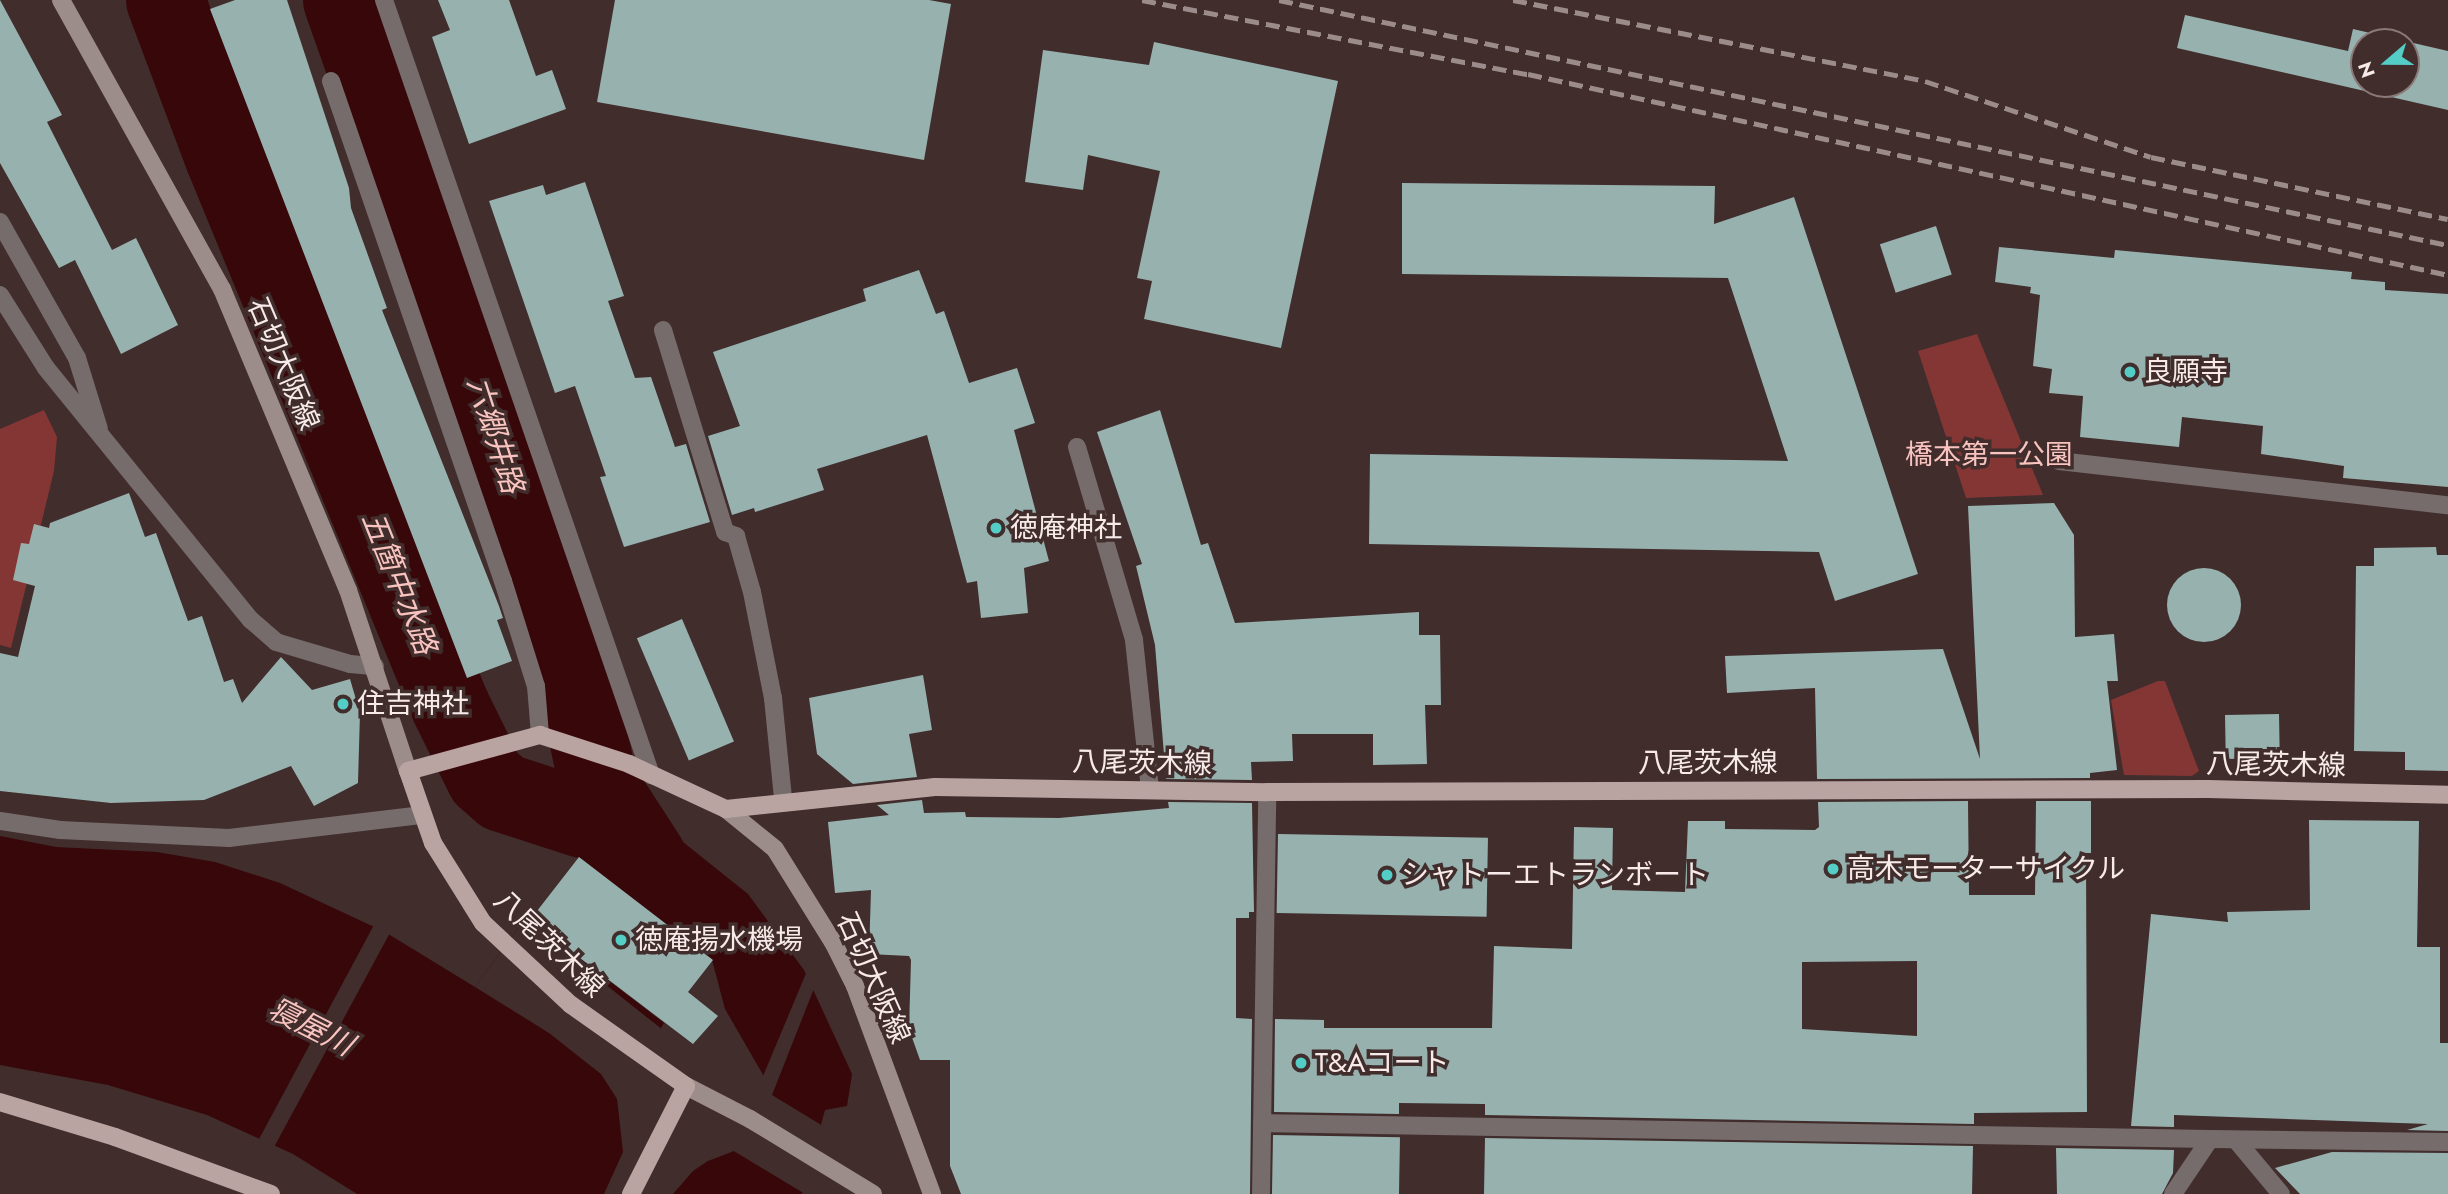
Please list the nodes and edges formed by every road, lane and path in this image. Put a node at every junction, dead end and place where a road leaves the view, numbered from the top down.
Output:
1 (61, 0) edge
2 (384, 0) edge
3 (331, 81) dead end
4 (0, 222) edge
5 (0, 295) edge
6 (663, 330) dead end
7 (102, 439) junction
8 (1077, 447) dead end
9 (2060, 461) dead end
10 (2448, 505) edge
11 (375, 666) junction
12 (544, 736) junction
13 (408, 771) junction
14 (651, 775) junction
15 (1150, 789) junction
16 (1267, 792) junction
17 (2448, 795) edge
18 (783, 799) junction
19 (726, 809) junction
20 (421, 815) junction
21 (0, 821) edge
22 (686, 1086) junction
23 (0, 1102) edge
24 (1262, 1123) junction
25 (2210, 1139) junction
26 (2236, 1140) junction
27 (2448, 1142) edge
28 (271, 1194) edge
29 (631, 1194) edge
30 (873, 1194) edge
31 (932, 1194) edge
32 (1261, 1194) edge
33 (2173, 1194) edge
34 (2281, 1194) edge

1 - 11 main road, 石切大阪線
2 - 14 street
3 - 12 street
4 - 7 street
5 - 7 street
6 - 18 street
7 - 11 street
8 - 15 street
9 - 10 street
11 - 13 main road, 石切大阪線
12 - 13 main road
12 - 14 main road
13 - 20 main road, 八尾茨木線
14 - 19 main road
15 - 16 main road, 八尾茨木線
15 - 18 main road, 八尾茨木線
16 - 17 main road, 八尾茨木線
16 - 24 street
18 - 19 main road, 八尾茨木線
19 - 31 main road, 石切大阪線
20 - 21 street
20 - 22 main road, 八尾茨木線
22 - 29 main road
22 - 30 main road
23 - 28 main road
24 - 25 street
24 - 32 street
25 - 26 street
25 - 33 street
26 - 27 street
26 - 34 street

